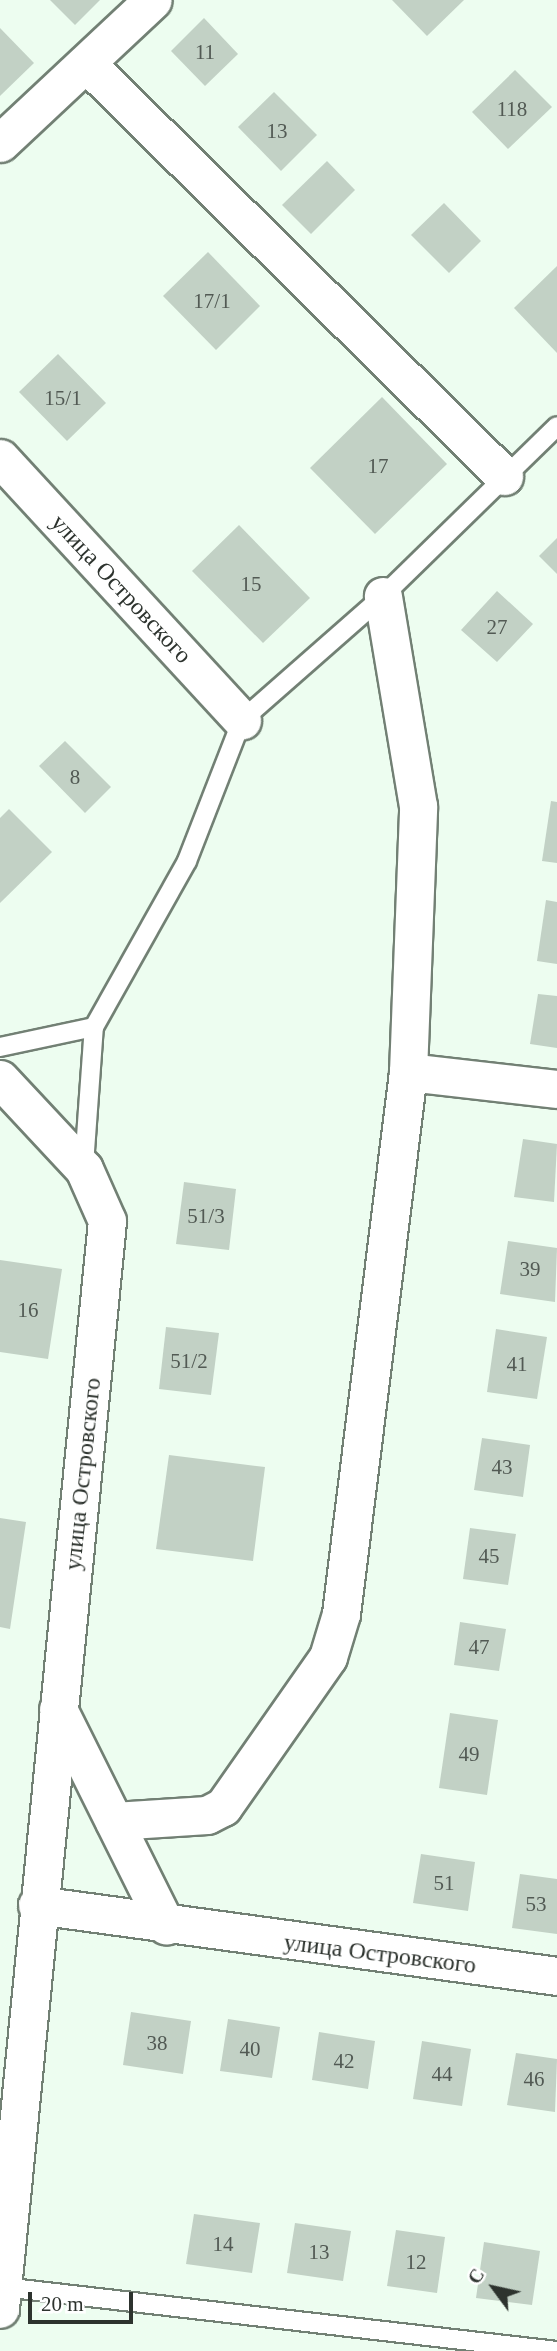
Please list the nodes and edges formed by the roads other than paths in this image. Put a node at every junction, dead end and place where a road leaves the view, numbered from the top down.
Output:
1 (153, 0) edge
2 (88, 65) junction
3 (0, 144) edge
4 (557, 426) edge
5 (0, 458) edge
6 (504, 476) junction
7 (383, 596) junction
8 (242, 720) junction
9 (94, 1027) junction
10 (0, 1047) edge
11 (408, 1072) junction
12 (0, 1079) edge
13 (557, 1088) edge
14 (84, 1168) junction
15 (58, 1709) junction
16 (114, 1821) junction
17 (37, 1905) junction
18 (166, 1926) junction
19 (557, 1976) edge
20 (1, 2298) edge
21 (557, 2351) edge

1 - 2 street
2 - 3 street
2 - 6 street
4 - 6 lane
5 - 8 street, улица Островского
6 - 7 lane
7 - 8 lane
7 - 11 street
8 - 9 lane
9 - 10 lane
9 - 14 lane
11 - 13 street
11 - 16 street
12 - 14 street, улица Островского
14 - 15 street, улица Островского
15 - 16 street
15 - 17 street, улица Островского
16 - 18 street
17 - 18 street, улица Островского
17 - 20 street, улица Островского
18 - 19 street, улица Островского
20 - 21 lane

